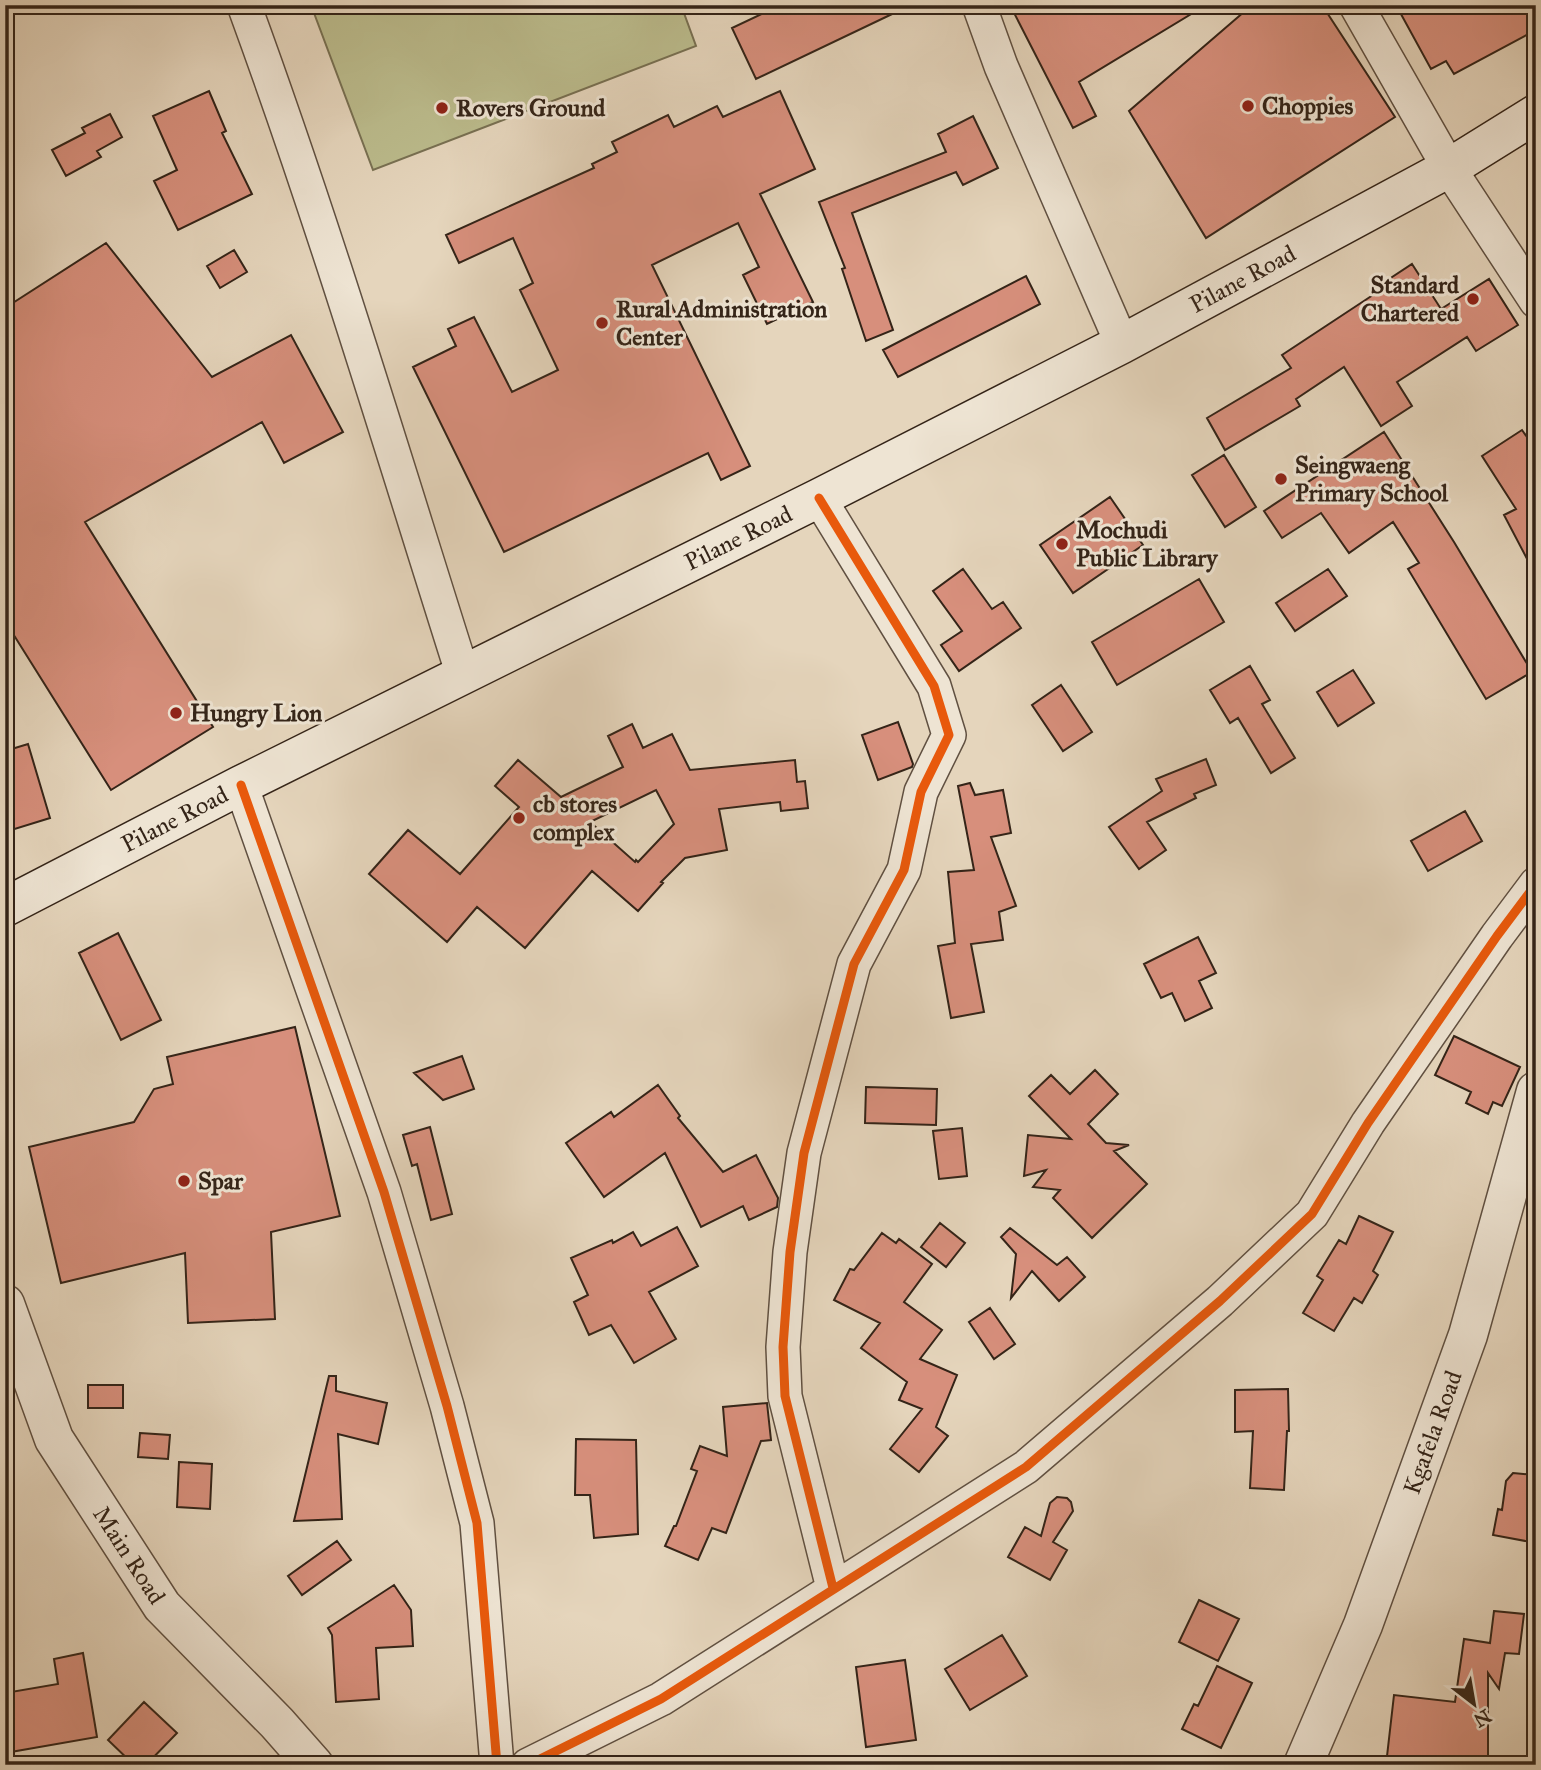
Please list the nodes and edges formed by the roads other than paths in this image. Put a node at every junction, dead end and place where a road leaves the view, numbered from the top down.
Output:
1 (244, 5) edge
2 (979, 5) edge
3 (1356, 5) edge
4 (1536, 114) edge
5 (1449, 168) junction
6 (1536, 301) edge
7 (1122, 344) junction
8 (819, 498) junction
9 (463, 675) junction
10 (241, 785) junction
11 (1536, 884) edge
12 (5, 907) edge
13 (1536, 1091) edge
14 (5, 1304) edge
15 (834, 1588) junction
16 (314, 1765) edge
17 (497, 1765) edge
18 (528, 1765) edge
19 (1303, 1765) edge

1 - 9 street
2 - 7 street
3 - 5 street
4 - 5 main road, Pilane Road
5 - 6 street
5 - 7 main road, Pilane Road
7 - 8 main road, Pilane Road
8 - 9 main road, Pilane Road
8 - 15 street
9 - 10 main road, Pilane Road
10 - 12 main road, Pilane Road
10 - 17 street
11 - 15 street
13 - 19 main road, Kgafela Road
14 - 16 main road, Main Road
15 - 18 street

